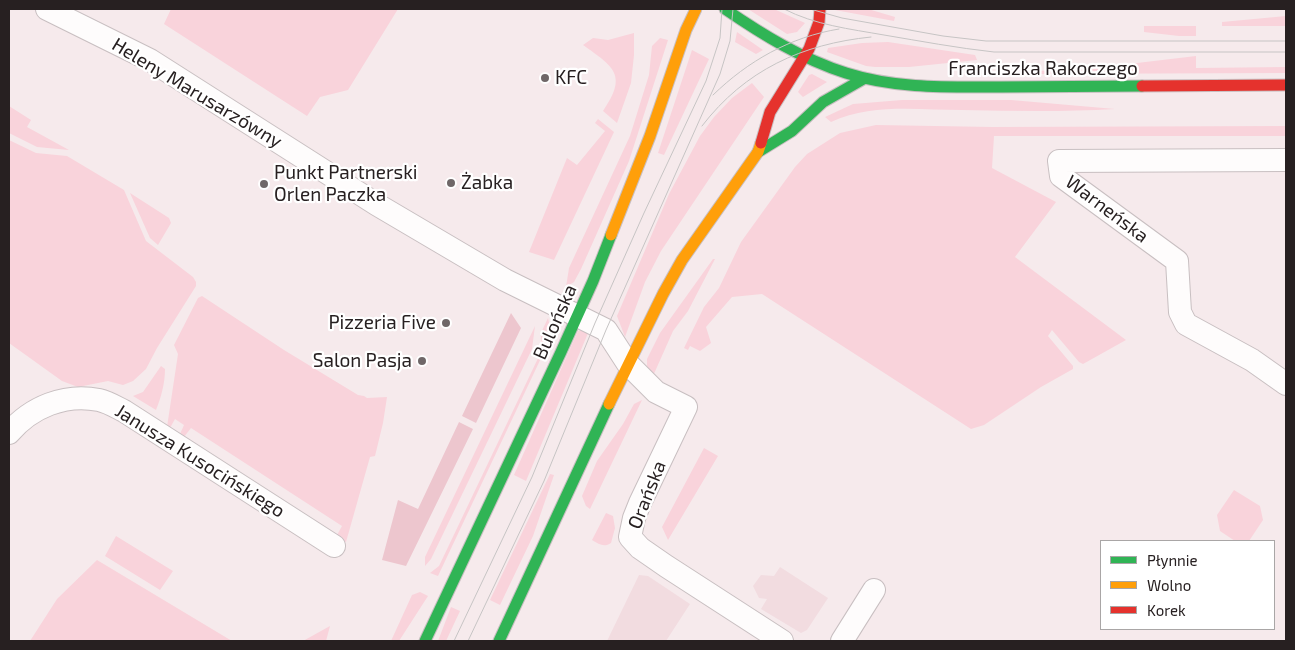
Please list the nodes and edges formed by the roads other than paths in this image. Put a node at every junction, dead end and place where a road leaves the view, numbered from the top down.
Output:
1 (47, 9) edge
2 (696, 9) edge
3 (725, 9) edge
4 (820, 9) edge
5 (804, 58) junction
6 (865, 78) junction
7 (1286, 85) edge
8 (758, 152) junction
9 (1286, 160) edge
10 (578, 317) junction
11 (628, 364) junction
12 (1286, 384) edge
13 (9, 433) edge
14 (334, 546) dead end
15 (874, 590) dead end
16 (425, 641) edge
17 (499, 641) edge
18 (782, 641) edge
19 (842, 641) edge

1 - 10 street, Heleny Marusarzówny
2 - 10 main road, Bulońska
3 - 5 main road, Franciszka Rakoczego
4 - 5 main road
5 - 6 main road, Franciszka Rakoczego
5 - 8 main road
6 - 7 main road, Franciszka Rakoczego
6 - 8 main road
8 - 11 main road
9 - 12 street, Warneńska
10 - 11 street, Heleny Marusarzówny
10 - 16 main road, Bulońska
11 - 17 main road
11 - 18 street, Orańska
13 - 14 street, Janusza Kusocińskiego
15 - 19 street

